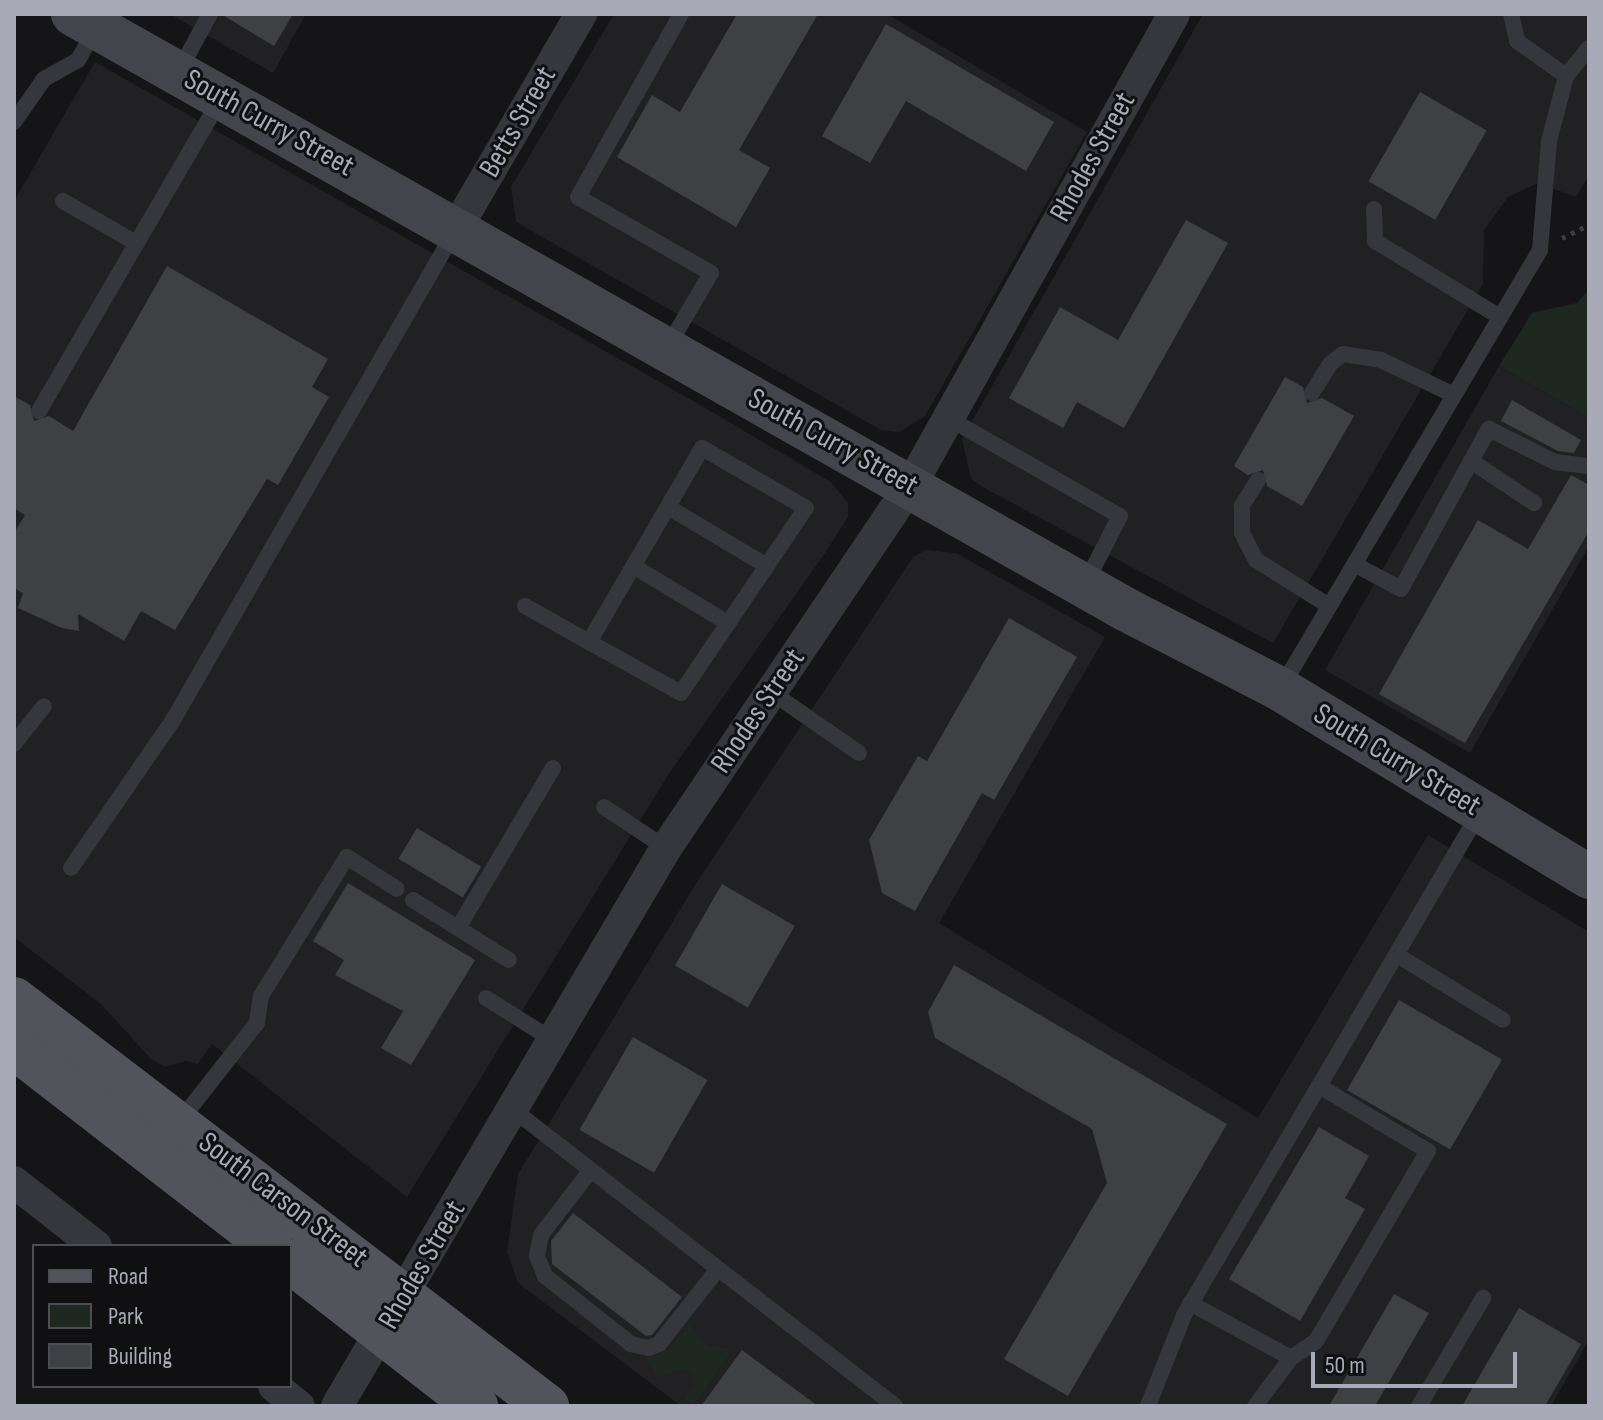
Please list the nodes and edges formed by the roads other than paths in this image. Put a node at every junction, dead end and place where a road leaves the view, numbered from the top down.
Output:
1 (210, 14) edge
2 (581, 14) edge
3 (681, 14) edge
4 (1174, 14) edge
5 (1511, 14) edge
6 (85, 21) edge
7 (1589, 48) edge
8 (178, 72) junction
9 (1566, 76) junction
10 (222, 96) junction
11 (14, 122) edge
12 (63, 201) dead end
13 (1374, 209) dead end
14 (456, 229) junction
15 (136, 243) junction
16 (1500, 317) junction
17 (667, 348) junction
18 (1312, 393) dead end
19 (1454, 395) junction
20 (39, 411) dead end
21 (948, 418) junction
22 (1471, 461) junction
23 (1589, 466) edge
24 (1258, 480) dead end
25 (911, 485) junction
26 (1534, 503) dead end
27 (668, 507) junction
28 (1354, 564) junction
29 (633, 566) junction
30 (767, 566) junction
31 (1084, 586) junction
32 (525, 606) dead end
33 (1329, 606) junction
34 (728, 623) junction
35 (589, 642) junction
36 (1280, 689) junction
37 (771, 692) junction
38 (44, 706) dead end
39 (14, 744) edge
40 (859, 753) dead end
41 (553, 768) dead end
42 (604, 807) dead end
43 (1481, 810) junction
44 (666, 848) junction
45 (71, 868) dead end
46 (1589, 877) edge
47 (397, 889) dead end
48 (413, 900) dead end
49 (458, 928) junction
50 (1397, 955) junction
51 (509, 960) dead end
52 (486, 998) dead end
53 (14, 999) edge
54 (1503, 1020) dead end
55 (551, 1039) junction
56 (14, 1047) edge
57 (1319, 1086) junction
58 (511, 1108) junction
59 (180, 1121) junction
60 (154, 1155) junction
61 (591, 1170) junction
62 (14, 1182) edge
63 (93, 1244) edge
64 (268, 1244) edge
65 (292, 1263) edge
66 (718, 1269) junction
67 (405, 1294) junction
68 (1483, 1298) dead end
69 (1190, 1303) junction
70 (383, 1334) junction
71 (1291, 1358) junction
72 (276, 1388) edge
73 (299, 1406) edge
74 (337, 1406) edge
75 (476, 1406) edge
76 (547, 1406) edge
77 (895, 1406) edge
78 (1148, 1406) edge
79 (1255, 1406) edge
80 (1419, 1406) edge

1 - 8 lane
2 - 14 street, Betts Street
3 - 17 lane
4 - 21 street, Rhodes Street
5 - 9 lane
6 - 8 street, South Curry Street
6 - 11 lane
7 - 9 lane
8 - 10 street, South Curry Street
9 - 16 lane
10 - 14 street, South Curry Street
10 - 15 lane
12 - 15 lane
13 - 16 lane
14 - 17 street, South Curry Street
14 - 45 lane
15 - 20 lane
16 - 19 lane
17 - 25 street, South Curry Street
18 - 19 lane
19 - 28 lane
21 - 25 street, Rhodes Street
21 - 31 lane
22 - 23 lane
22 - 26 lane
22 - 28 lane
24 - 33 lane
25 - 31 street, South Curry Street
25 - 37 street, Rhodes Street
27 - 29 lane
27 - 30 lane
27 - 30 lane
28 - 33 lane
29 - 34 lane
29 - 35 lane
30 - 34 lane
31 - 36 street, South Curry Street
32 - 35 lane
33 - 36 lane
34 - 35 lane
36 - 43 street, South Curry Street
37 - 40 lane
37 - 44 street, Rhodes Street
38 - 39 lane
41 - 49 lane
42 - 44 lane
43 - 46 street, South Curry Street
43 - 50 lane
44 - 55 street, Rhodes Street
47 - 59 lane
48 - 49 lane
49 - 51 lane
50 - 54 lane
50 - 57 lane
52 - 55 lane
53 - 59 main road, South Carson Street
55 - 58 street, Rhodes Street
56 - 60 main road, South Carson Street
57 - 69 lane
57 - 71 lane
58 - 61 lane
58 - 67 street, Rhodes Street
59 - 60 lane
59 - 67 main road, South Carson Street
60 - 64 main road, South Carson Street
61 - 66 lane
61 - 66 lane
62 - 63 street
65 - 70 main road, South Carson Street
66 - 77 lane
67 - 70 street, Rhodes Street
67 - 76 main road, South Carson Street
68 - 80 lane
69 - 71 lane
69 - 78 lane
70 - 74 street, Rhodes Street
70 - 75 main road, South Carson Street
71 - 79 lane
72 - 73 street

